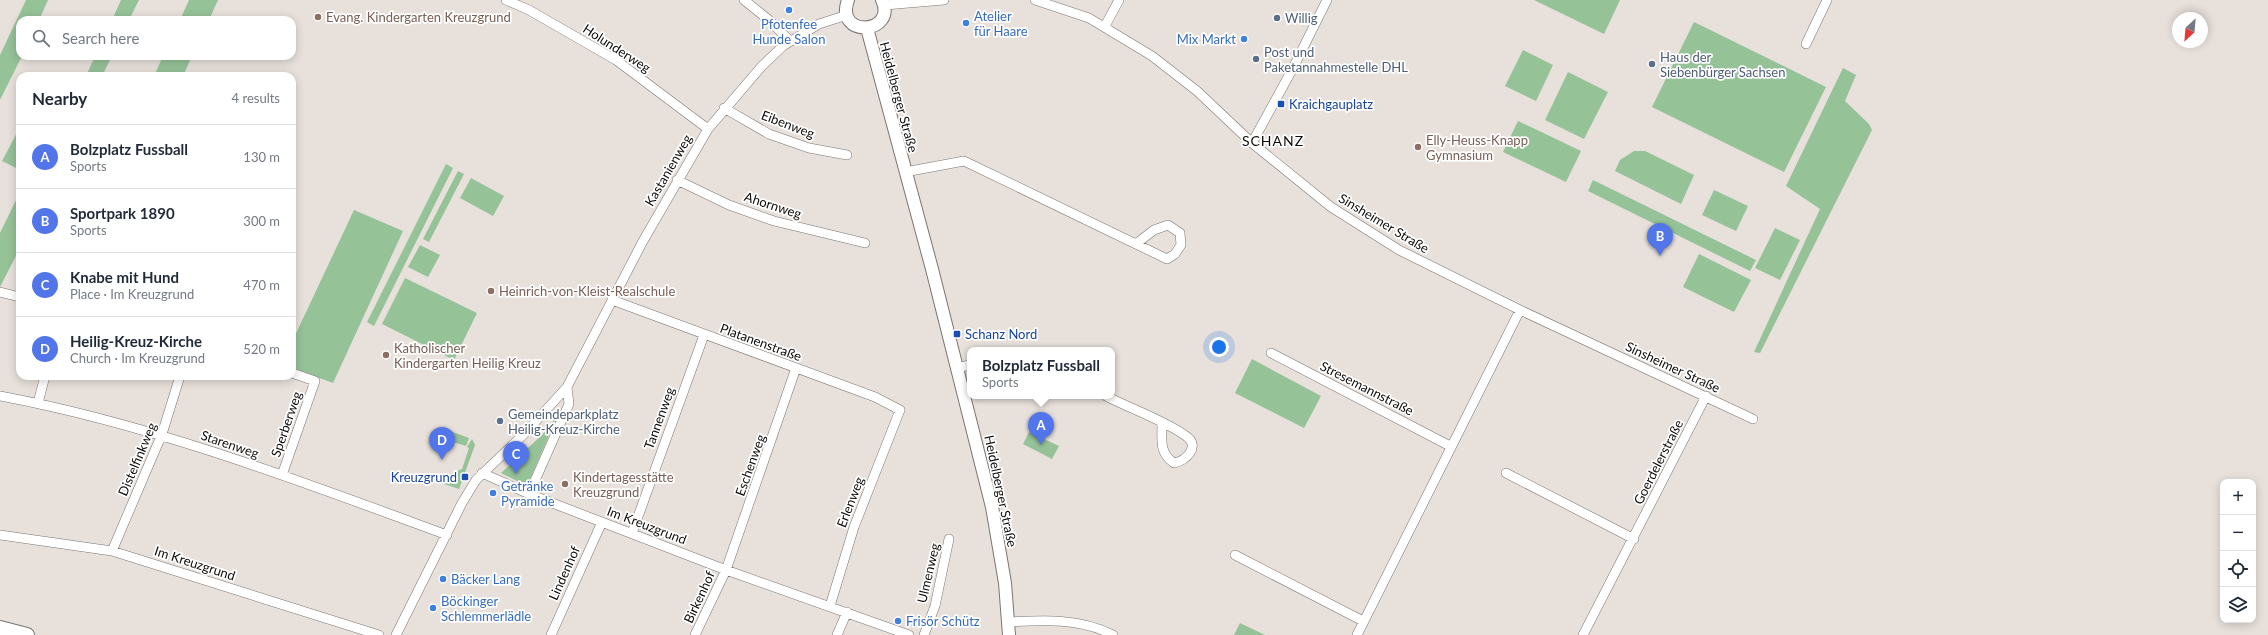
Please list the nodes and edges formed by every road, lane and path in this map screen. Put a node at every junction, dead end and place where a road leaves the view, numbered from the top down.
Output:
1 (506, 0) edge
2 (744, 0) edge
3 (848, 0) edge
4 (944, 0) edge
5 (1035, 0) edge
6 (1119, 0) edge
7 (1827, 0) edge
8 (883, 3) edge
9 (1325, 3) edge
10 (847, 15) junction
11 (1105, 26) junction
12 (867, 28) junction
13 (790, 41) junction
14 (1806, 44) dead end
15 (724, 108) junction
16 (708, 129) junction
17 (1252, 143) junction
18 (847, 155) dead end
19 (905, 172) junction
20 (677, 180) junction
21 (865, 243) dead end
22 (1137, 243) junction
23 (0, 292) edge
24 (16, 296) edge
25 (612, 300) junction
26 (1520, 310) junction
27 (704, 334) junction
28 (1271, 353) dead end
29 (967, 366) edge
30 (796, 368) junction
31 (956, 368) junction
32 (296, 374) edge
33 (44, 380) edge
34 (179, 380) edge
35 (567, 387) junction
36 (0, 396) edge
37 (1706, 396) junction
38 (1112, 399) edge
39 (38, 403) junction
40 (900, 410) joint
41 (1753, 419) dead end
42 (1162, 424) dead end
43 (162, 434) junction
44 (1450, 446) junction
45 (482, 473) junction
46 (1506, 473) dead end
47 (282, 475) junction
48 (529, 494) junction
49 (602, 522) junction
50 (632, 533) junction
51 (0, 535) edge
52 (447, 535) junction
53 (949, 539) dead end
54 (1634, 539) junction
55 (112, 551) junction
56 (1235, 555) dead end
57 (726, 570) junction
58 (830, 606) junction
59 (847, 612) junction
60 (1363, 621) junction
61 (1008, 622) junction
62 (0, 628) edge
63 (27, 635) edge
64 (379, 635) edge
65 (396, 635) edge
66 (551, 635) edge
67 (696, 635) edge
68 (837, 635) edge
69 (909, 635) edge
70 (924, 635) edge
71 (1009, 635) edge
72 (1113, 635) edge
73 (1357, 635) edge
74 (1583, 635) edge

1 - 16 street, Holunderweg
2 - 13 street
3 - 10 main road
4 - 8 street
5 - 11 street, Sinsheimer Straße
6 - 11 street
7 - 14 street
8 - 12 main road, Heidelberger Straße
9 - 17 street
10 - 12 main road, Heidelberger Straße
10 - 13 street, Kastanienweg
11 - 17 street, Sinsheimer Straße
12 - 19 main road, Heidelberger Straße
13 - 15 street, Kastanienweg
15 - 16 street, Kastanienweg
15 - 18 street, Eibenweg
16 - 20 street, Kastanienweg
17 - 26 street, Sinsheimer Straße
19 - 22 street, Heidelberger Straße
19 - 31 main road, Heidelberger Straße
20 - 21 street, Ahornweg
20 - 25 street, Kastanienweg
22 - 22 street, Heidelberger Straße
23 - 24 street
25 - 27 street, Platanenstraße
25 - 35 street, Kastanienweg
26 - 37 street, Sinsheimer Straße
26 - 44 street
27 - 30 street, Platanenstraße
27 - 50 street, Tannenweg
28 - 44 street, Stresemannstraße
29 - 31 street
30 - 40 street, Platanenstraße
30 - 57 street, Eschenweg
31 - 61 main road, Heidelberger Straße
32 - 47 street, Sperberweg
33 - 39 street
34 - 43 street, Distelfinkweg
35 - 45 street, Kastanienweg
35 - 48 street, Kastanienweg
36 - 39 street, Starenweg
37 - 41 street, Sinsheimer Straße
37 - 54 street, Goerdelerstraße
38 - 42 street
39 - 43 street, Starenweg
40 - 58 street, Erlenweg
43 - 47 street, Starenweg
43 - 55 street, Distelfinkweg
44 - 60 street
45 - 48 street, Im Kreuzgrund
45 - 52 street
46 - 54 street
47 - 52 street, Starenweg
48 - 49 street, Im Kreuzgrund
49 - 50 street, Im Kreuzgrund
49 - 66 street, Lindenhof
50 - 57 street, Im Kreuzgrund
51 - 55 street, Im Kreuzgrund
52 - 65 street
53 - 70 street, Ulmenweg
54 - 74 street, Goerdelerstraße
55 - 64 street, Im Kreuzgrund
56 - 60 street
57 - 58 street, Im Kreuzgrund
57 - 67 street, Birkenhof
58 - 59 street, Im Kreuzgrund
59 - 68 street
59 - 69 street, Im Kreuzgrund
60 - 73 street
61 - 71 main road, Heidelberger Straße
61 - 72 street
62 - 63 main road

